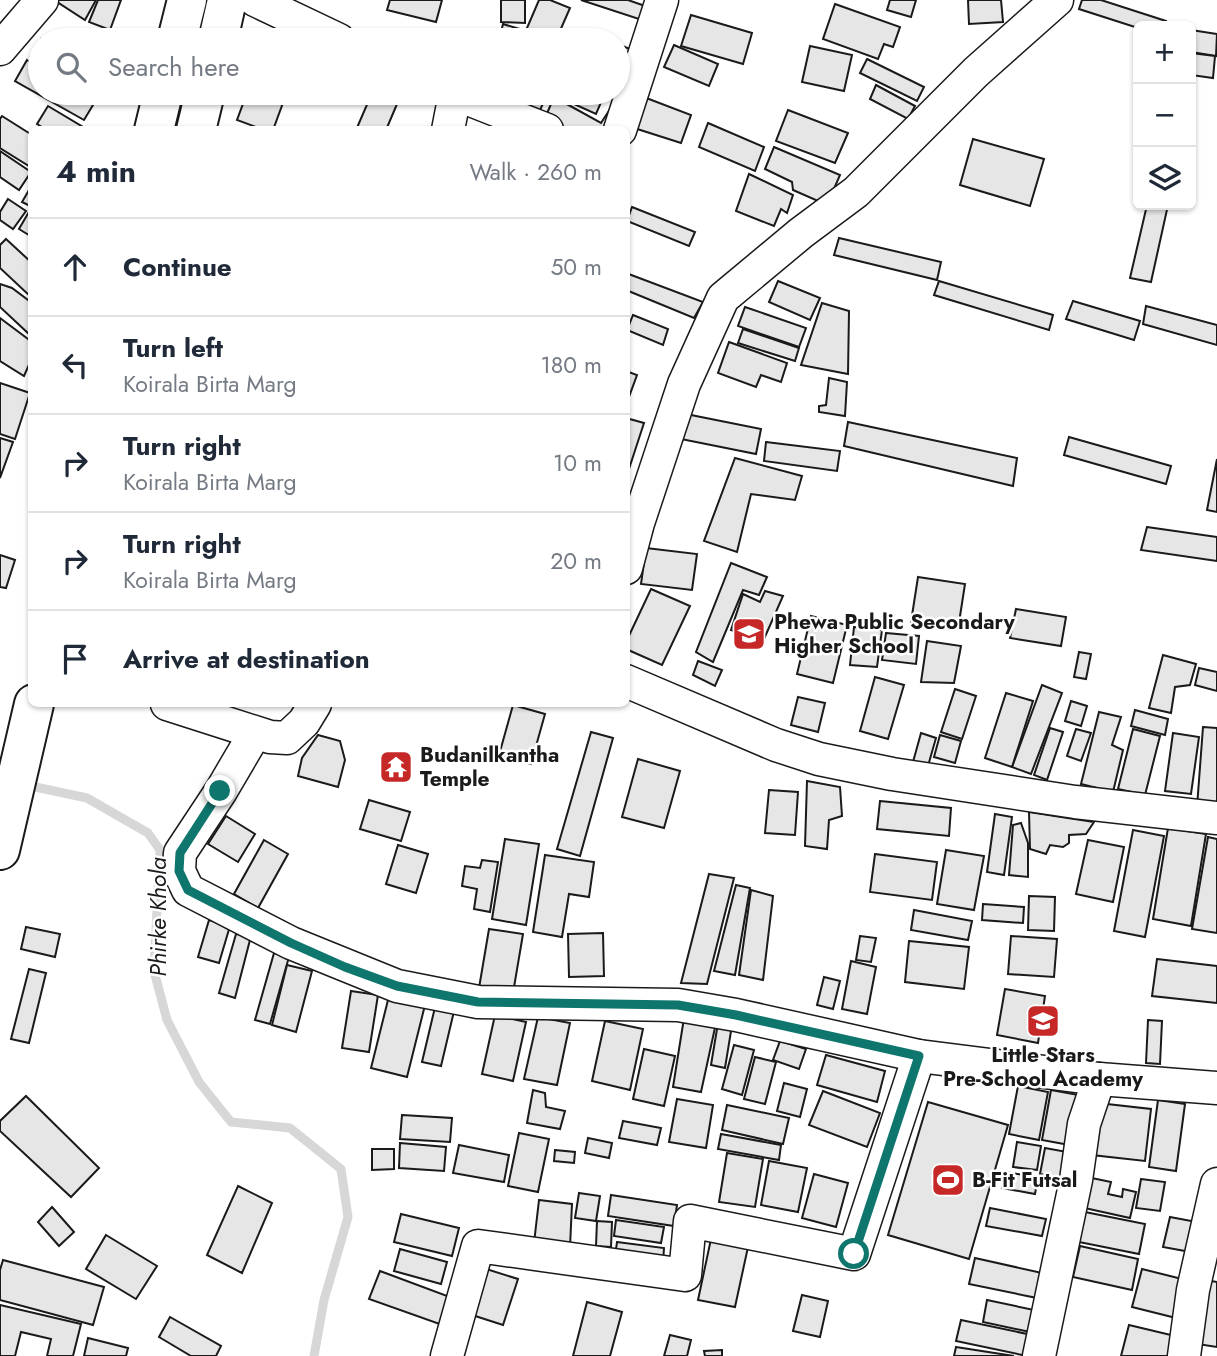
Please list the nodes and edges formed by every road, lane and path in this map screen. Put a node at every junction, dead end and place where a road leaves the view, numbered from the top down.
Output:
1 (42, 0) edge
2 (187, 0) edge
3 (227, 0) edge
4 (254, 0) edge
5 (662, 0) edge
6 (1057, 0) edge
7 (180, 28) edge
8 (221, 28) edge
9 (314, 28) edge
10 (0, 49) edge
11 (630, 99) edge
12 (160, 105) edge
13 (202, 105) edge
14 (452, 105) edge
15 (484, 105) edge
16 (628, 105) edge
17 (155, 126) edge
18 (197, 126) edge
19 (449, 126) edge
20 (537, 126) edge
21 (621, 126) edge
22 (630, 553) edge
23 (630, 683) edge
24 (33, 707) edge
25 (176, 707) edge
26 (313, 707) edge
27 (255, 733) junction
28 (1217, 818) edge
29 (0, 850) edge
30 (919, 1056) junction
31 (1099, 1079) junction
32 (1217, 1088) edge
33 (1217, 1184) edge
34 (447, 1356) edge
35 (1039, 1356) edge
36 (1184, 1356) edge

1 - 10 street
2 - 7 highway
3 - 8 highway
4 - 9 street
5 - 11 street
6 - 22 street
12 - 17 highway
13 - 18 highway
14 - 19 street
15 - 20 street
16 - 21 street
23 - 28 street
24 - 29 highway
25 - 27 street
26 - 27 street
27 - 30 street
30 - 31 street
30 - 34 street
31 - 32 street
31 - 35 street
33 - 36 street

